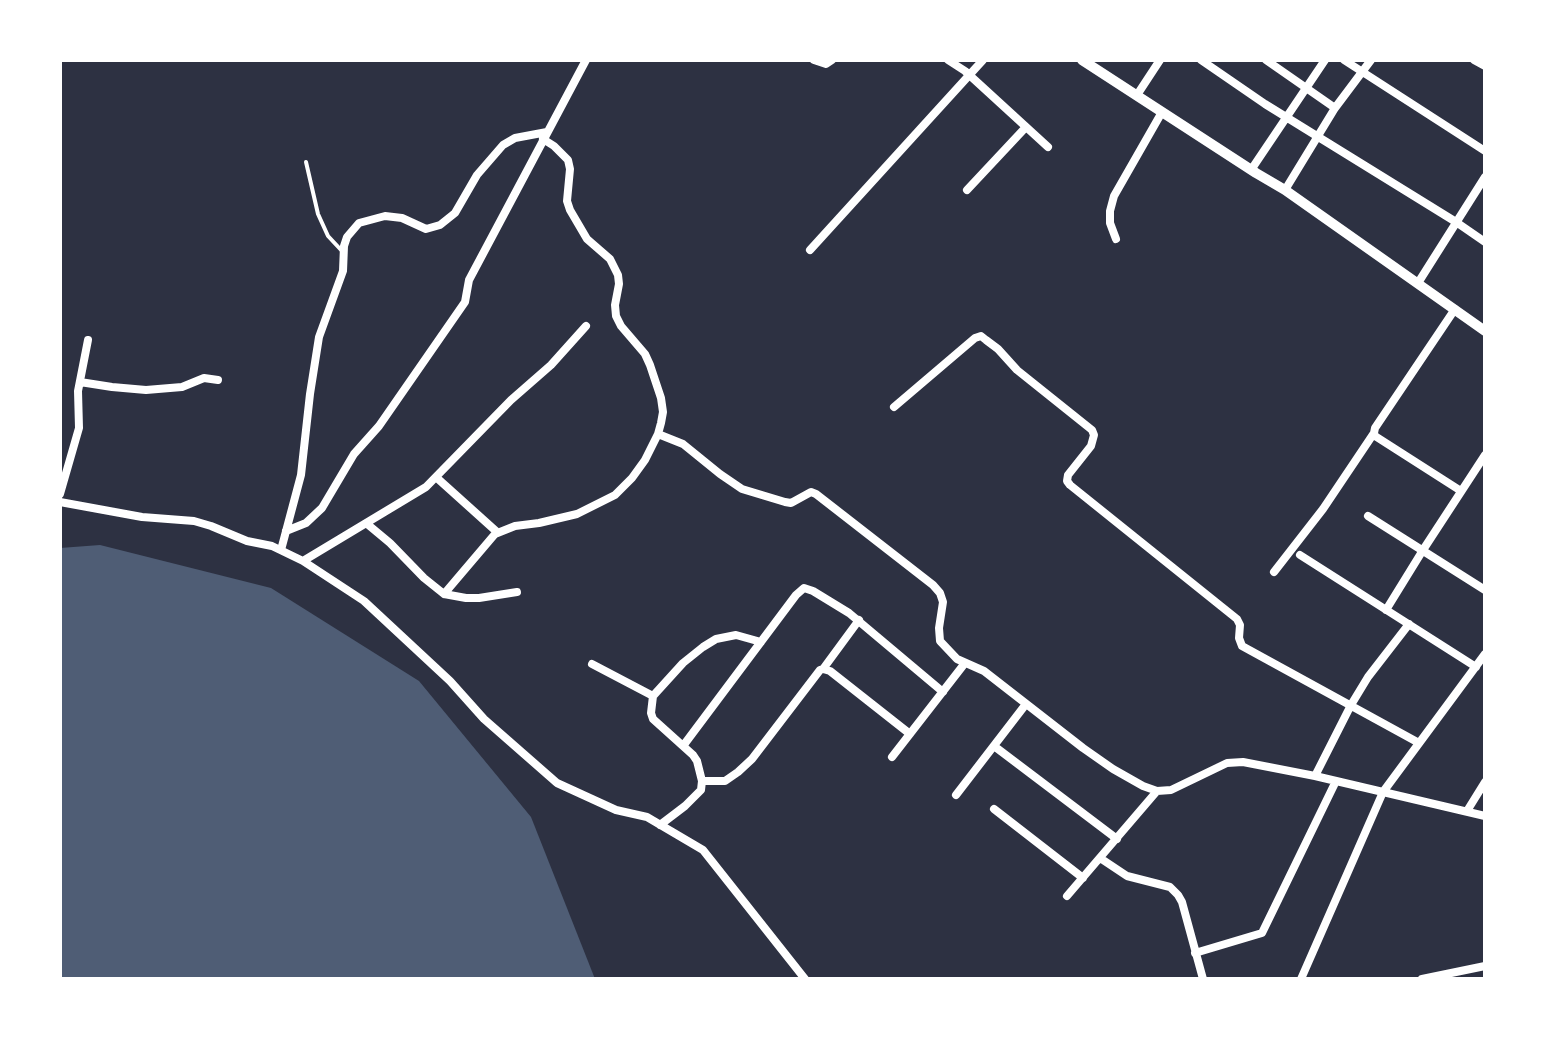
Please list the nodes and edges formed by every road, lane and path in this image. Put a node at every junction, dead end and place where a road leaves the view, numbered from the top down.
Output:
1 (586, 60) edge
2 (814, 60) edge
3 (832, 60) edge
4 (948, 60) edge
5 (983, 60) edge
6 (1082, 60) edge
7 (1160, 60) edge
8 (1201, 60) edge
9 (1266, 60) edge
10 (1325, 60) edge
11 (1344, 60) edge
12 (1371, 60) edge
13 (1474, 60) edge
14 (1485, 66) edge
15 (1361, 72) junction
16 (969, 74) junction
17 (1306, 89) junction
18 (1137, 95) junction
19 (1335, 108) junction
20 (1162, 112) junction
21 (1288, 118) junction
22 (1026, 127) junction
23 (545, 136) junction
24 (1317, 136) junction
25 (1048, 147) dead end
26 (1485, 151) edge
27 (306, 162) dead end
28 (1251, 170) junction
29 (1485, 177) edge
30 (967, 190) dead end
31 (1285, 190) junction
32 (1456, 222) junction
33 (1116, 239) dead end
34 (1485, 242) edge
35 (810, 250) dead end
36 (344, 253) junction
37 (1418, 283) junction
38 (1455, 309) junction
39 (586, 326) dead end
40 (1485, 331) edge
41 (88, 340) dead end
42 (218, 380) dead end
43 (80, 382) junction
44 (894, 407) dead end
45 (1374, 433) junction
46 (658, 434) junction
47 (1485, 455) edge
48 (437, 478) junction
49 (1461, 491) junction
50 (60, 494) edge
51 (60, 502) edge
52 (1368, 516) dead end
53 (366, 523) junction
54 (286, 531) junction
55 (497, 532) junction
56 (281, 550) junction
57 (1423, 550) junction
58 (1300, 555) dead end
59 (303, 561) junction
60 (1274, 572) dead end
61 (1485, 590) edge
62 (517, 592) dead end
63 (444, 594) junction
64 (1386, 610) junction
65 (859, 620) junction
66 (1409, 624) junction
67 (761, 642) junction
68 (1485, 654) edge
69 (965, 663) junction
70 (592, 664) dead end
71 (1476, 667) junction
72 (823, 669) junction
73 (943, 692) junction
74 (653, 696) junction
75 (1026, 704) junction
76 (1351, 705) junction
77 (910, 734) junction
78 (1419, 743) junction
79 (683, 746) junction
80 (994, 746) junction
81 (892, 757) dead end
82 (1315, 776) junction
83 (702, 781) junction
84 (1336, 781) junction
85 (1485, 782) edge
86 (1157, 791) junction
87 (1383, 792) junction
88 (956, 795) dead end
89 (994, 809) dead end
90 (1467, 811) junction
91 (1485, 816) edge
92 (660, 825) junction
93 (1117, 839) junction
94 (1100, 858) junction
95 (1083, 878) junction
96 (1067, 896) dead end
97 (1195, 953) junction
98 (1485, 966) edge
99 (805, 979) edge
100 (1203, 979) edge
101 (1301, 979) edge
102 (1422, 979) edge

1 - 23 street
2 - 3 street
4 - 16 street
5 - 16 street
6 - 18 street
7 - 18 street
8 - 21 street
9 - 17 street
10 - 17 street
11 - 15 street
12 - 15 street
13 - 14 street
15 - 19 street
15 - 26 street
16 - 22 street
16 - 35 street
17 - 19 street
17 - 21 street
18 - 20 street
19 - 24 street
20 - 28 street
20 - 33 street
21 - 24 street
21 - 28 street
22 - 25 street
22 - 30 street
23 - 36 street
23 - 46 street
23 - 54 street
24 - 31 street
24 - 32 street
27 - 36 lane
28 - 31 street
29 - 32 street
31 - 37 street
32 - 34 street
32 - 37 street
36 - 54 street
37 - 38 street
38 - 40 street
38 - 45 street
39 - 48 street
41 - 43 street
42 - 43 street
43 - 50 street
44 - 76 street
45 - 49 street
45 - 60 street
46 - 55 street
46 - 69 street
47 - 49 street
48 - 53 street
48 - 55 street
49 - 57 street
51 - 56 street
52 - 57 street
53 - 59 street
53 - 63 street
54 - 56 street
55 - 63 street
56 - 59 street
57 - 61 street
57 - 64 street
58 - 64 street
59 - 92 street
62 - 63 street
64 - 66 street
65 - 67 street
65 - 72 street
65 - 73 street
66 - 71 street
66 - 76 street
67 - 74 street
67 - 79 street
68 - 71 street
69 - 73 street
69 - 75 street
70 - 74 street
71 - 78 street
72 - 77 street
72 - 83 street
73 - 77 street
74 - 79 street
75 - 80 street
75 - 86 street
76 - 78 street
76 - 82 street
77 - 81 street
78 - 87 street
79 - 83 street
80 - 88 street
80 - 93 street
82 - 84 street
82 - 86 street
83 - 92 street
84 - 87 street
84 - 97 street
85 - 90 street
86 - 93 street
87 - 90 street
87 - 101 street
89 - 95 street
90 - 91 street
92 - 99 street
93 - 94 street
94 - 95 street
94 - 97 street
95 - 96 street
97 - 100 street
98 - 102 street

